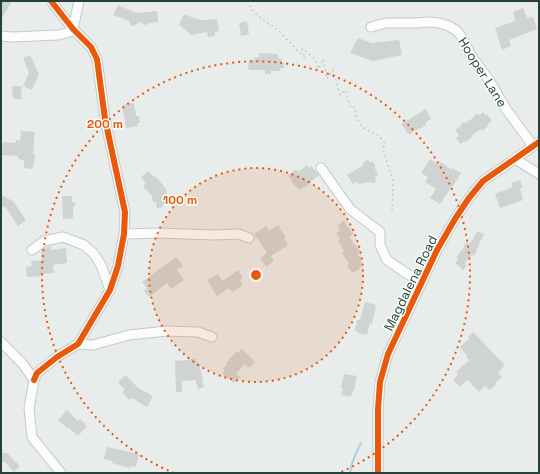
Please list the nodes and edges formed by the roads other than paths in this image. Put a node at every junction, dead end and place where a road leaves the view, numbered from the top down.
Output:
1 (51, 1) edge
2 (79, 1) edge
3 (371, 27) dead end
4 (73, 29) junction
5 (1, 36) edge
6 (536, 144) edge
7 (516, 159) junction
8 (321, 168) dead end
9 (539, 174) edge
10 (124, 234) junction
11 (249, 238) dead end
12 (32, 250) dead end
13 (422, 281) junction
14 (110, 290) junction
15 (212, 338) dead end
16 (1, 342) edge
17 (78, 344) junction
18 (34, 380) junction
19 (61, 473) edge
20 (378, 473) edge

1 - 4 street
2 - 4 street
3 - 6 street, Hooper Lane
4 - 5 street
4 - 10 street
6 - 7 street, Magdalena Road
7 - 9 street
7 - 13 street, Magdalena Road
8 - 13 street
10 - 11 street
10 - 14 street
12 - 14 street
13 - 20 street, Magdalena Road
14 - 17 street
15 - 17 street
16 - 18 street
17 - 18 street
18 - 19 street

